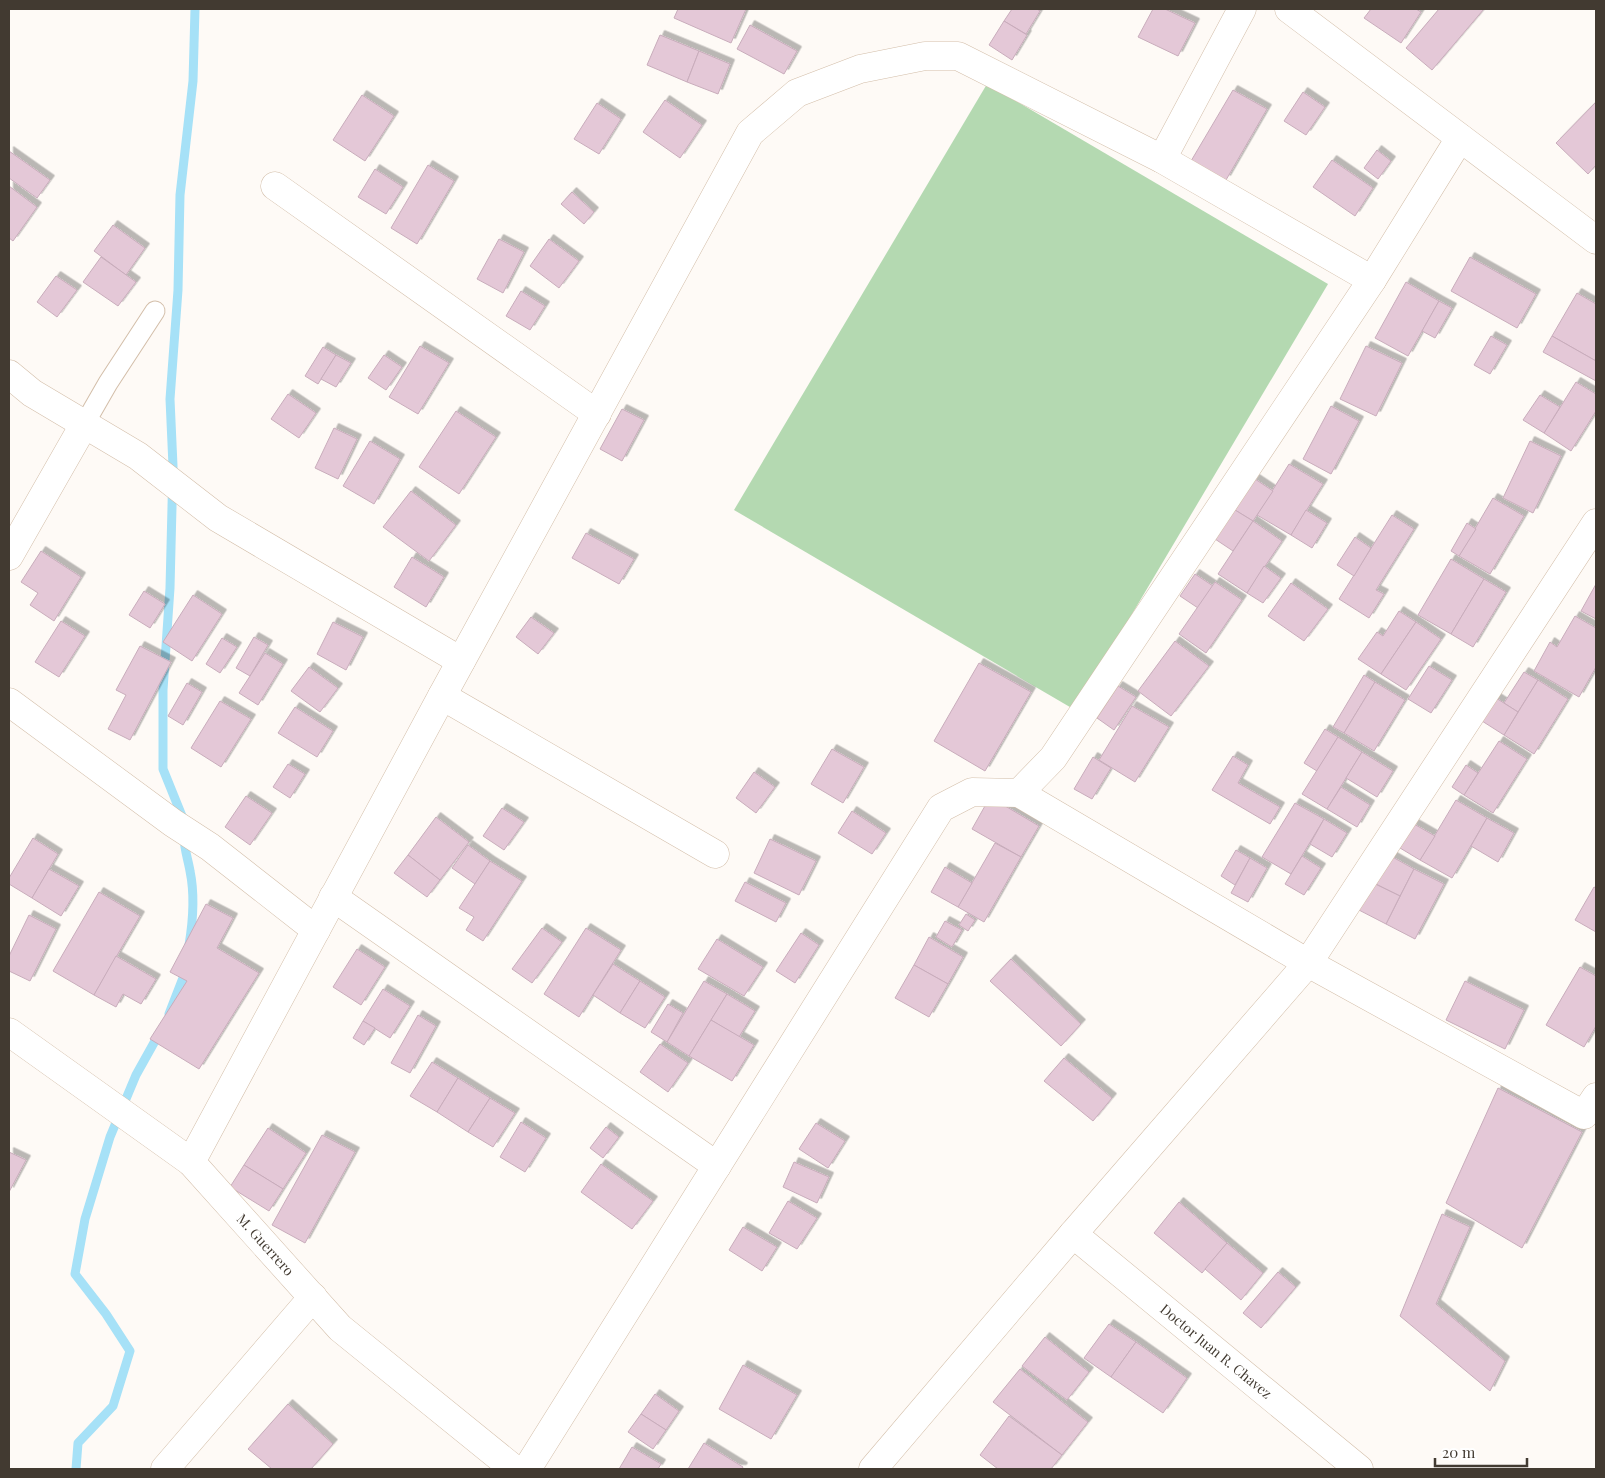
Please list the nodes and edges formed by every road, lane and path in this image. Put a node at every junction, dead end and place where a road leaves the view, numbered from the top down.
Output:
1 (1242, 9) edge
2 (1289, 9) edge
3 (1460, 138) junction
4 (1162, 158) junction
5 (275, 186) dead end
6 (1596, 240) edge
7 (1372, 280) junction
8 (155, 311) dead end
9 (9, 374) edge
10 (597, 414) junction
11 (85, 423) junction
12 (1596, 523) edge
13 (9, 556) edge
14 (461, 661) junction
15 (442, 696) junction
16 (9, 702) edge
17 (1019, 793) junction
18 (716, 854) dead end
19 (333, 898) junction
20 (316, 930) junction
21 (1308, 963) junction
22 (9, 1032) edge
23 (1596, 1097) edge
24 (191, 1162) junction
25 (717, 1166) junction
26 (1073, 1234) junction
27 (312, 1297) junction
28 (165, 1469) edge
29 (514, 1469) edge
30 (527, 1469) edge
31 (873, 1469) edge
32 (1359, 1469) edge

1 - 4 street
2 - 3 street
3 - 6 street
3 - 7 street
4 - 7 street
4 - 10 street
5 - 10 street
7 - 17 street
8 - 11 lane
9 - 11 street
10 - 14 street
11 - 13 street
11 - 14 street
12 - 21 street
14 - 15 street
15 - 18 street
15 - 19 street
16 - 20 street
17 - 21 street
17 - 25 street
19 - 20 street
19 - 25 street
20 - 24 street
21 - 23 street
21 - 26 street
22 - 24 street, M. Guerrero
24 - 27 street, M. Guerrero
25 - 30 street
26 - 31 street
26 - 32 street, Doctor Juan R. Chavez
27 - 28 street
27 - 29 street, M. Guerrero

